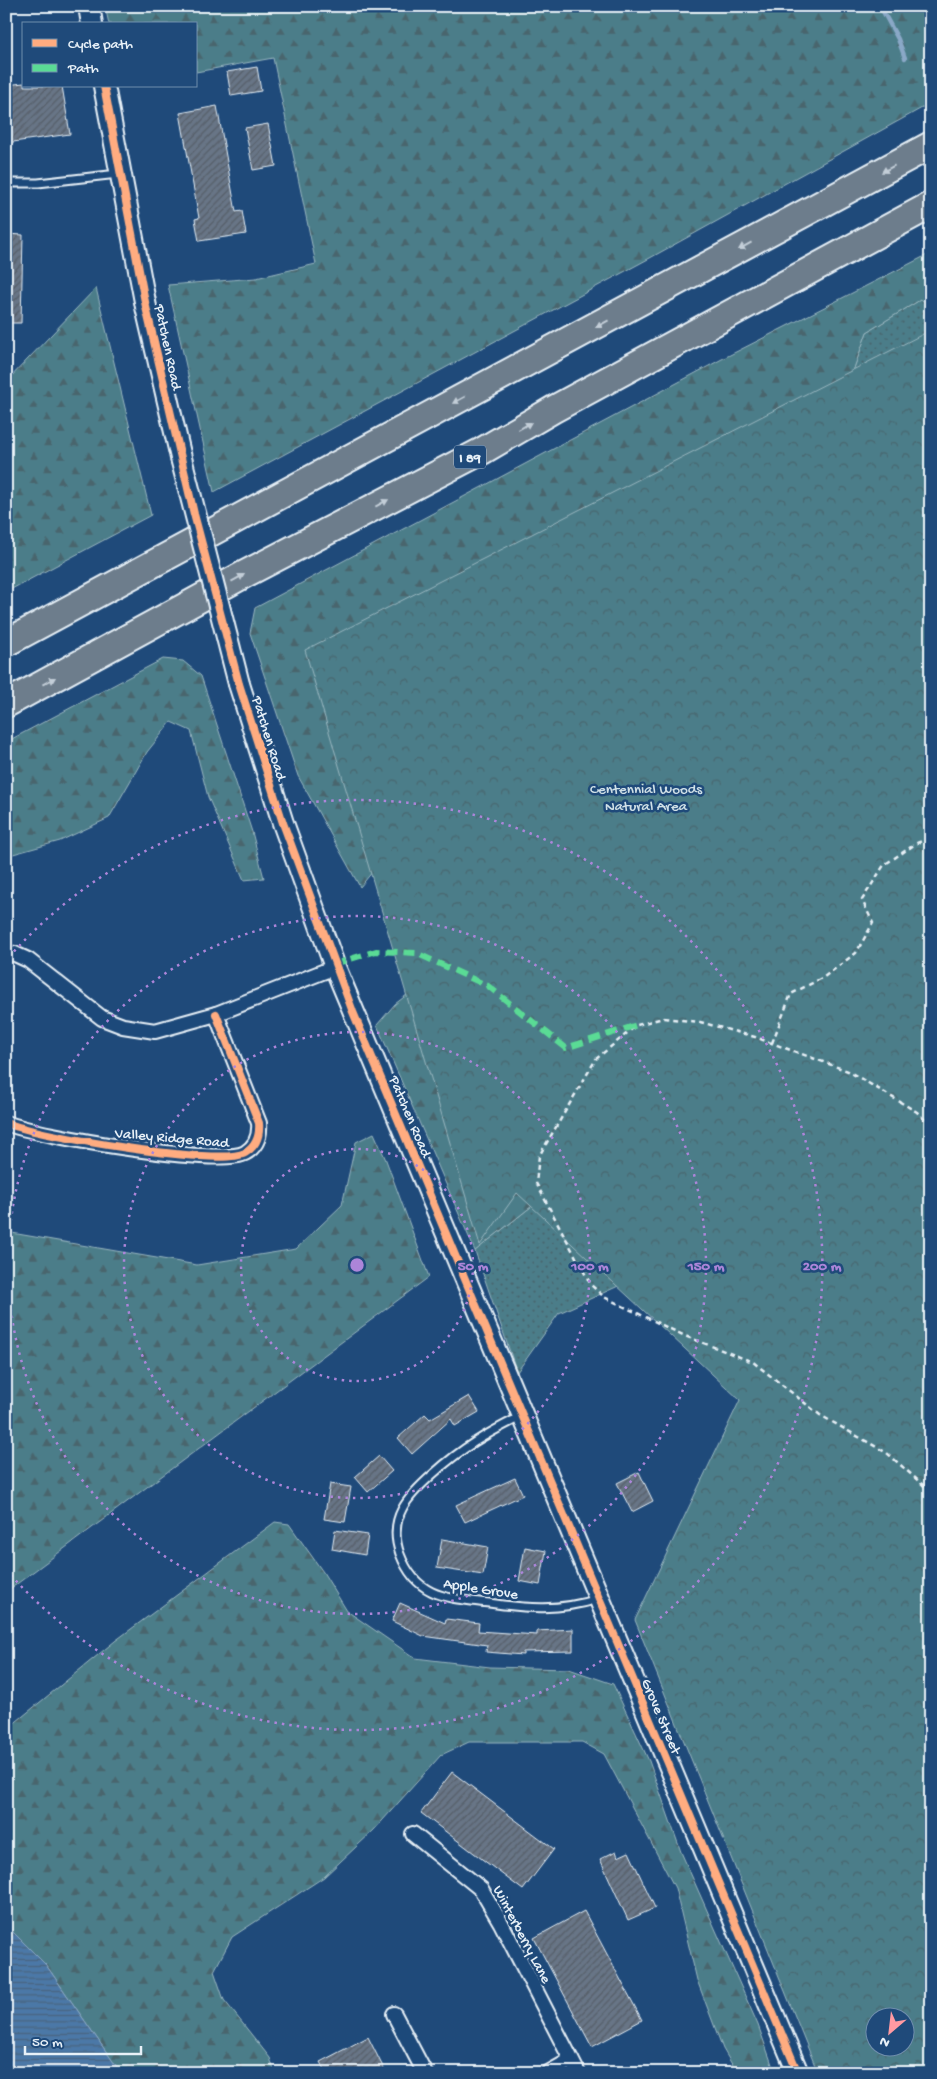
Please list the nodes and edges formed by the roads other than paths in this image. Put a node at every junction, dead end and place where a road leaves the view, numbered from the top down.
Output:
1 (89, 6) edge
2 (92, 22) edge
3 (104, 88) edge
4 (931, 146) edge
5 (120, 174) junction
6 (6, 183) edge
7 (931, 205) edge
8 (6, 643) edge
9 (6, 704) edge
10 (6, 952) edge
11 (335, 967) junction
12 (216, 1014) junction
13 (6, 1123) edge
14 (502, 1369) joint
15 (522, 1416) junction
16 (598, 1599) junction
17 (413, 1834) dead end
18 (394, 2014) dead end
19 (574, 2066) edge
20 (425, 2073) edge
21 (548, 2073) edge
22 (798, 2073) edge

1 - 2 street
3 - 5 street, Patchen Road
4 -> 8 highway
5 - 6 lane
5 - 11 street, Patchen Road, bridge
9 -> 7 highway, I 89
10 - 12 street
11 - 12 street
11 - 14 street, Patchen Road
12 - 13 street, Valley Ridge Road
14 - 15 street, Grove Street
15 - 16 street, Grove Street
15 - 16 lane, Apple Grove
16 - 22 street, Grove Street
17 - 19 street, Winterberry Lane
18 - 20 street
19 - 21 street

